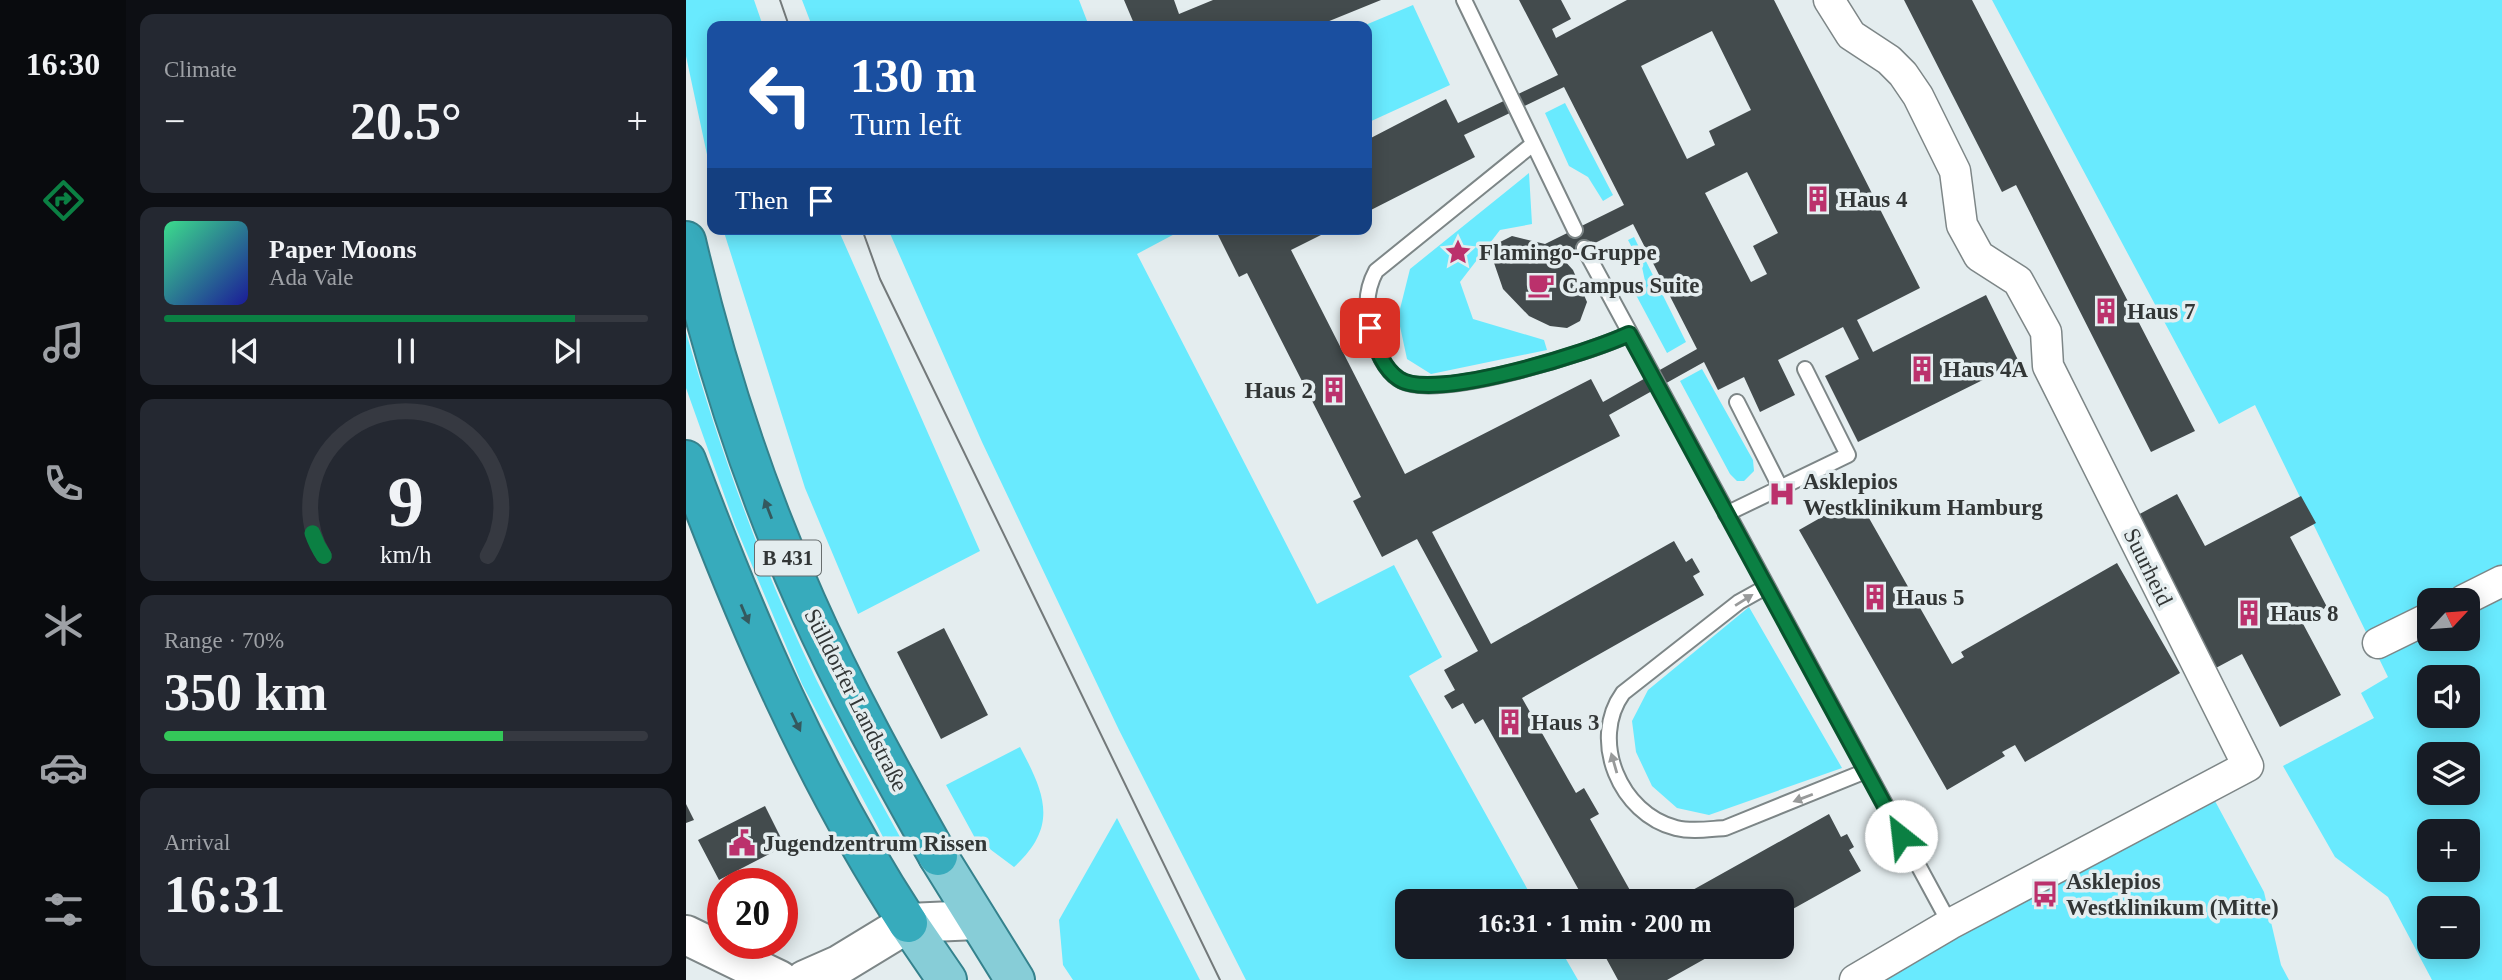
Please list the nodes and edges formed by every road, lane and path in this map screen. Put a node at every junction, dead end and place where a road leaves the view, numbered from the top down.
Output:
1 (1464, 0) edge
2 (1829, 0) edge
3 (1533, 144) junction
4 (1575, 230) dead end
5 (686, 241) edge
6 (1584, 248) dead end
7 (1629, 334) junction
8 (1805, 369) dead end
9 (1737, 402) dead end
10 (686, 460) edge
11 (1780, 488) junction
12 (1726, 514) junction
13 (2502, 582) edge
14 (1766, 587) junction
15 (2480, 592) edge
16 (2417, 624) edge
17 (2378, 643) dead end
18 (1866, 771) junction
19 (939, 856) joint
20 (977, 920) junction
21 (908, 923) junction
22 (1950, 924) junction
23 (686, 934) edge
24 (937, 977) edge
25 (779, 980) edge
26 (804, 980) edge
27 (1015, 980) edge
28 (1855, 980) edge

1 - 3 lane
2 - 22 street, Suurheid
3 - 4 lane
3 - 7 lane
19 -> 5 highway, Sülldorfer Landstraße / B 431
6 - 7 lane
7 - 12 lane
8 - 11 lane
9 - 11 lane
10 -> 21 highway, B 431
11 - 12 lane
12 - 14 lane
13 - 15 street
14 - 18 lane
18 -> 14 lane
16 - 17 street
18 - 22 lane
19 - 20 main road, Sülldorfer Landstraße / B 431
20 - 21 main road
20 - 24 main road
20 - 27 main road, Sülldorfer Landstraße / B 431
21 - 24 main road, B 431
21 - 26 main road
22 - 28 street, Suurheid
23 - 25 main road

